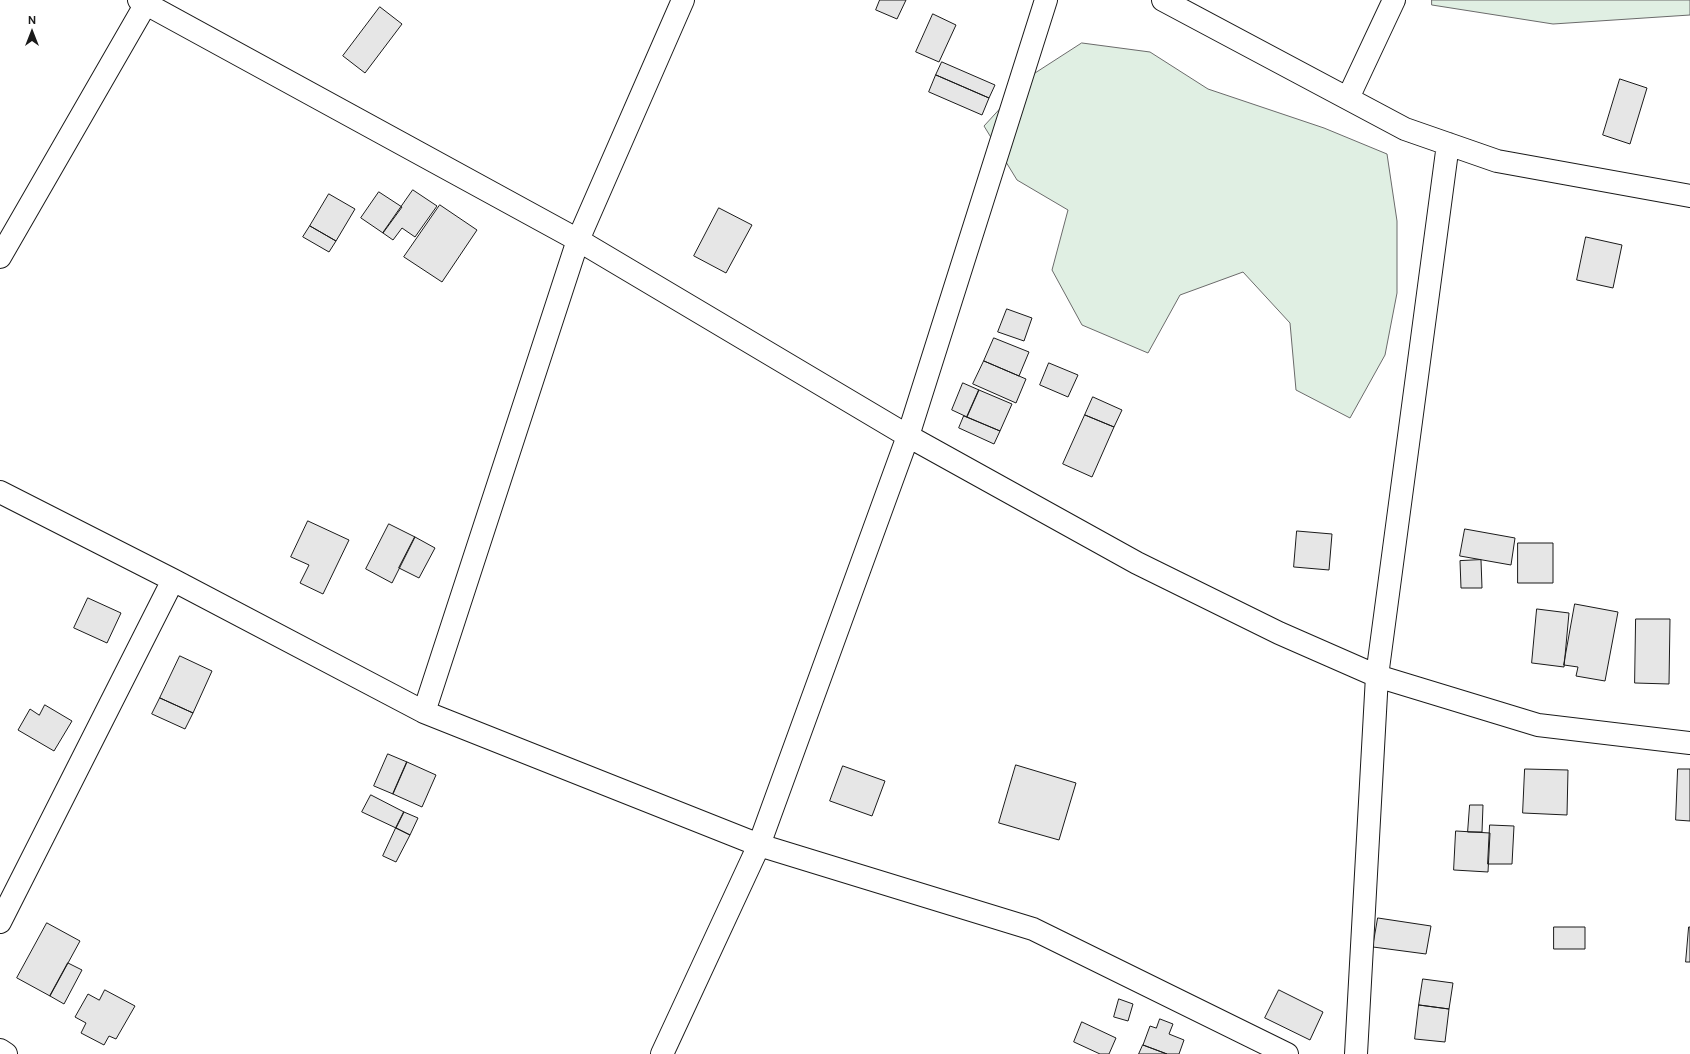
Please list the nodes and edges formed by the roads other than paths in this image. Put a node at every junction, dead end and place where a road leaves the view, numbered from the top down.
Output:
1 (683, 0) edge
2 (1046, 0) edge
3 (1163, 0) edge
4 (1394, 0) edge
5 (144, 1) edge
6 (1348, 98) junction
7 (1448, 144) junction
8 (1690, 196) edge
9 (578, 240) junction
10 (0, 258) edge
11 (908, 436) junction
12 (0, 492) edge
13 (173, 580) junction
14 (1377, 676) junction
15 (424, 712) junction
16 (1690, 743) edge
17 (759, 845) junction
18 (0, 922) edge
19 (0, 1050) edge
20 (6, 1054) edge
21 (662, 1054) edge
22 (1287, 1054) edge
23 (1356, 1054) edge

1 - 9 street
2 - 11 street
3 - 6 street
4 - 6 street
5 - 9 street
5 - 10 street
6 - 7 street
7 - 8 street
7 - 14 street
9 - 11 street
9 - 15 street
11 - 14 street
11 - 17 street
12 - 13 street
13 - 15 street
13 - 18 street
14 - 16 street
14 - 23 street
15 - 17 street
17 - 21 street
17 - 22 street
19 - 20 street

